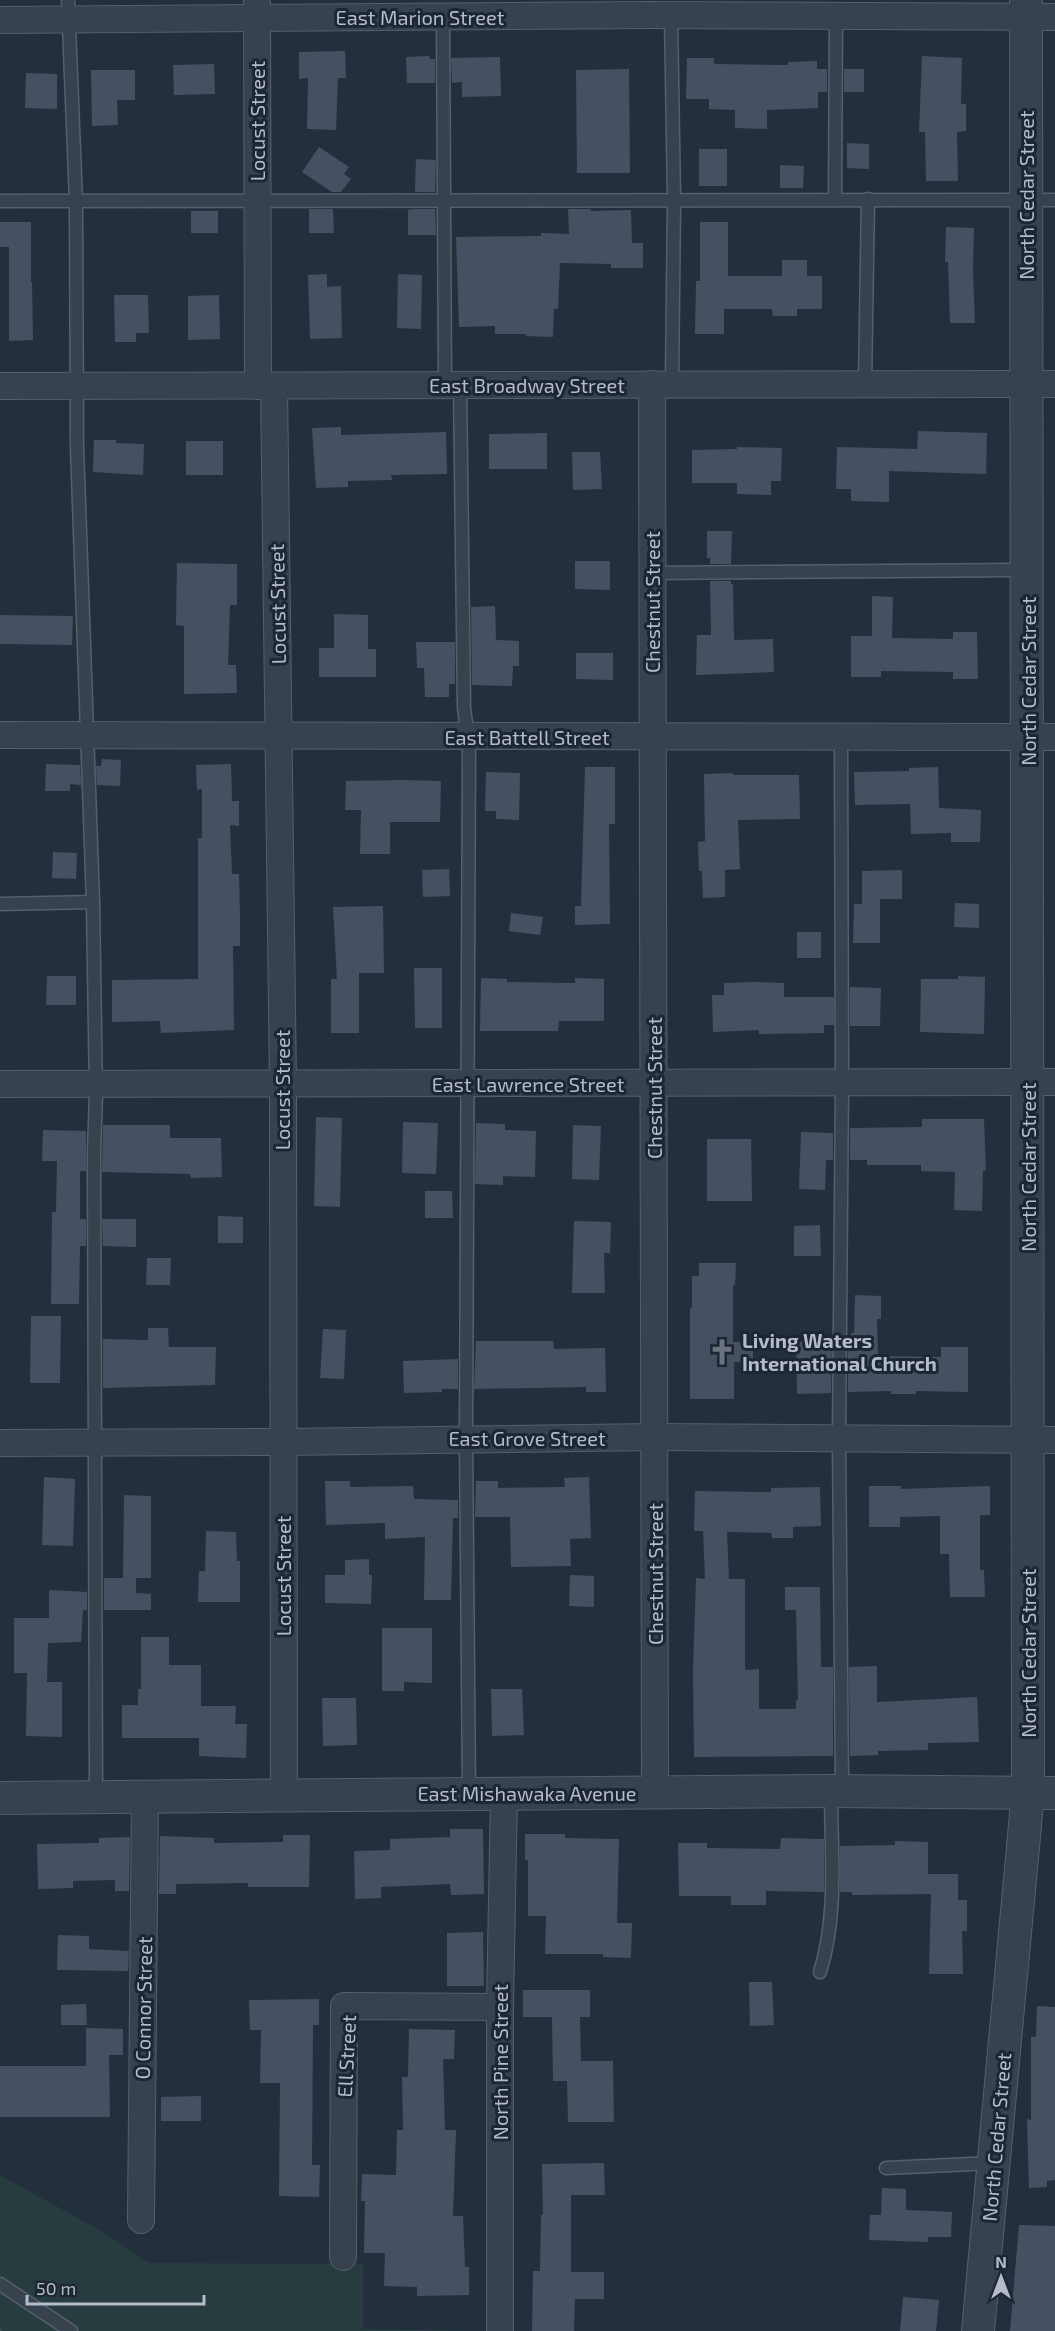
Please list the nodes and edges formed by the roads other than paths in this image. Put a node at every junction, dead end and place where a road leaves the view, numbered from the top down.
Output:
1 (257, 9) edge
2 (68, 10) edge
3 (1035, 11) edge
4 (671, 15) junction
5 (837, 15) junction
6 (443, 17) junction
7 (0, 20) edge
8 (868, 199) junction
9 (257, 200) junction
10 (446, 200) junction
11 (674, 200) junction
12 (835, 200) junction
13 (1040, 200) edge
14 (0, 201) edge
15 (76, 202) junction
16 (662, 384) junction
17 (865, 384) junction
18 (1041, 384) edge
19 (453, 385) junction
20 (0, 386) edge
21 (76, 386) junction
22 (266, 386) junction
23 (1028, 570) junction
24 (652, 573) junction
25 (0, 735) edge
26 (88, 735) junction
27 (841, 736) junction
28 (279, 737) junction
29 (467, 737) junction
30 (653, 737) junction
31 (1041, 737) edge
32 (93, 902) junction
33 (0, 904) edge
34 (842, 1083) junction
35 (1042, 1083) edge
36 (0, 1084) edge
37 (95, 1084) junction
38 (655, 1084) junction
39 (282, 1085) junction
40 (469, 1085) junction
41 (655, 1437) junction
42 (466, 1438) junction
43 (839, 1440) junction
44 (1042, 1440) edge
45 (96, 1442) junction
46 (282, 1442) junction
47 (0, 1443) edge
48 (836, 1791) junction
49 (656, 1792) junction
50 (469, 1793) junction
51 (504, 1793) junction
52 (1042, 1793) edge
53 (284, 1794) junction
54 (96, 1796) junction
55 (145, 1796) junction
56 (0, 1798) edge
57 (820, 1972) dead end
58 (500, 2007) junction
59 (994, 2163) junction
60 (886, 2168) dead end
61 (141, 2220) dead end
62 (343, 2257) dead end
63 (0, 2284) edge
64 (71, 2331) edge
65 (500, 2331) edge
66 (978, 2331) edge

1 - 2 street, East Marion Street
1 - 6 street, East Marion Street
1 - 9 street, Locust Street
2 - 7 street, East Marion Street
2 - 15 lane
3 - 5 street, East Marion Street
3 - 13 street, North Cedar Street
4 - 5 street, East Marion Street
4 - 6 street, East Marion Street
4 - 11 lane
5 - 12 lane
6 - 10 lane
8 - 12 lane
8 - 13 lane
8 - 17 lane
9 - 10 lane
9 - 15 lane
9 - 22 street, Locust Street
10 - 11 lane
10 - 19 lane
11 - 12 lane
11 - 16 lane
13 - 18 street, North Cedar Street
14 - 15 lane
15 - 21 lane
16 - 17 street, East Broadway Street
16 - 19 street, East Broadway Street
16 - 24 street, Chestnut Street
17 - 18 street, East Broadway Street
18 - 23 street, North Cedar Street
19 - 22 street, East Broadway Street
19 - 29 lane
20 - 21 street, East Broadway Street
21 - 22 street, East Broadway Street
21 - 26 lane
22 - 28 street, Locust Street
23 - 24 lane
23 - 31 street, North Cedar Street
24 - 30 street, Chestnut Street
25 - 26 street, East Battell Street
26 - 28 street, East Battell Street
26 - 32 lane
27 - 30 street, East Battell Street
27 - 31 street, East Battell Street
27 - 34 lane
28 - 29 street, East Battell Street
28 - 39 street, Locust Street
29 - 30 street, East Battell Street
29 - 40 lane
30 - 38 street, Chestnut Street
31 - 35 street, North Cedar Street
32 - 33 lane
32 - 37 lane
34 - 35 street, East Lawrence Street
34 - 38 street, East Lawrence Street
34 - 43 lane
35 - 44 street, North Cedar Street
36 - 37 street, East Lawrence Street
37 - 39 street, East Lawrence Street
37 - 45 lane
38 - 40 street, East Lawrence Street
38 - 41 street, Chestnut Street
39 - 40 street, East Lawrence Street
39 - 46 street, Locust Street
40 - 42 lane
41 - 42 street, East Grove Street
41 - 43 street, East Grove Street
41 - 49 street, Chestnut Street
42 - 46 street, East Grove Street
42 - 50 lane
43 - 44 street, East Grove Street
43 - 48 lane
44 - 52 street, North Cedar Street
45 - 46 street, East Grove Street
45 - 47 street, East Grove Street
45 - 54 lane
46 - 53 street, Locust Street
48 - 49 street, East Mishawaka Avenue
48 - 52 street, East Mishawaka Avenue
48 - 57 lane
49 - 51 street, East Mishawaka Avenue
50 - 51 street, East Mishawaka Avenue
50 - 53 street, East Mishawaka Avenue
51 - 58 street, North Pine Street
52 - 59 street, North Cedar Street
53 - 55 street, East Mishawaka Avenue
54 - 55 street, East Mishawaka Avenue
54 - 56 street, East Mishawaka Avenue
55 - 61 street, O Connor Street
58 - 62 street, Ell Street
58 - 65 street, North Pine Street
59 - 60 lane
59 - 66 street, North Cedar Street
63 - 64 lane

